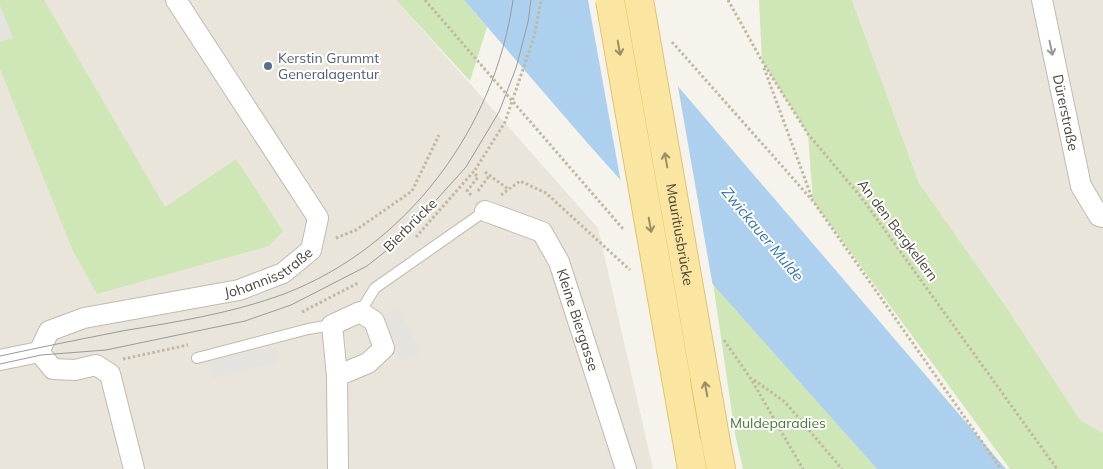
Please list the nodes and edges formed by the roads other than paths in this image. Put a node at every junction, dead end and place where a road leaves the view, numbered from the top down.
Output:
1 (176, 0) edge
2 (610, 0) edge
3 (639, 0) edge
4 (1042, 0) edge
5 (485, 211) joint
6 (1103, 217) edge
7 (360, 312) junction
8 (332, 324) junction
9 (39, 352) junction
10 (197, 358) dead end
11 (0, 360) edge
12 (337, 376) junction
13 (134, 469) edge
14 (338, 469) edge
15 (626, 469) edge
16 (692, 469) edge
17 (721, 469) edge

1 - 9 street, Johannisstraße
2 -> 16 main road, Mauritiusbrücke, bridge
17 -> 3 main road, Mauritiusbrücke, bridge
4 -> 6 street, Dürerstraße
5 - 7 lane
5 - 15 street, Kleine Biergasse
7 - 8 street
7 - 12 street
8 - 10 lane
8 - 12 street
9 - 11 street
9 - 13 street
12 - 14 street

